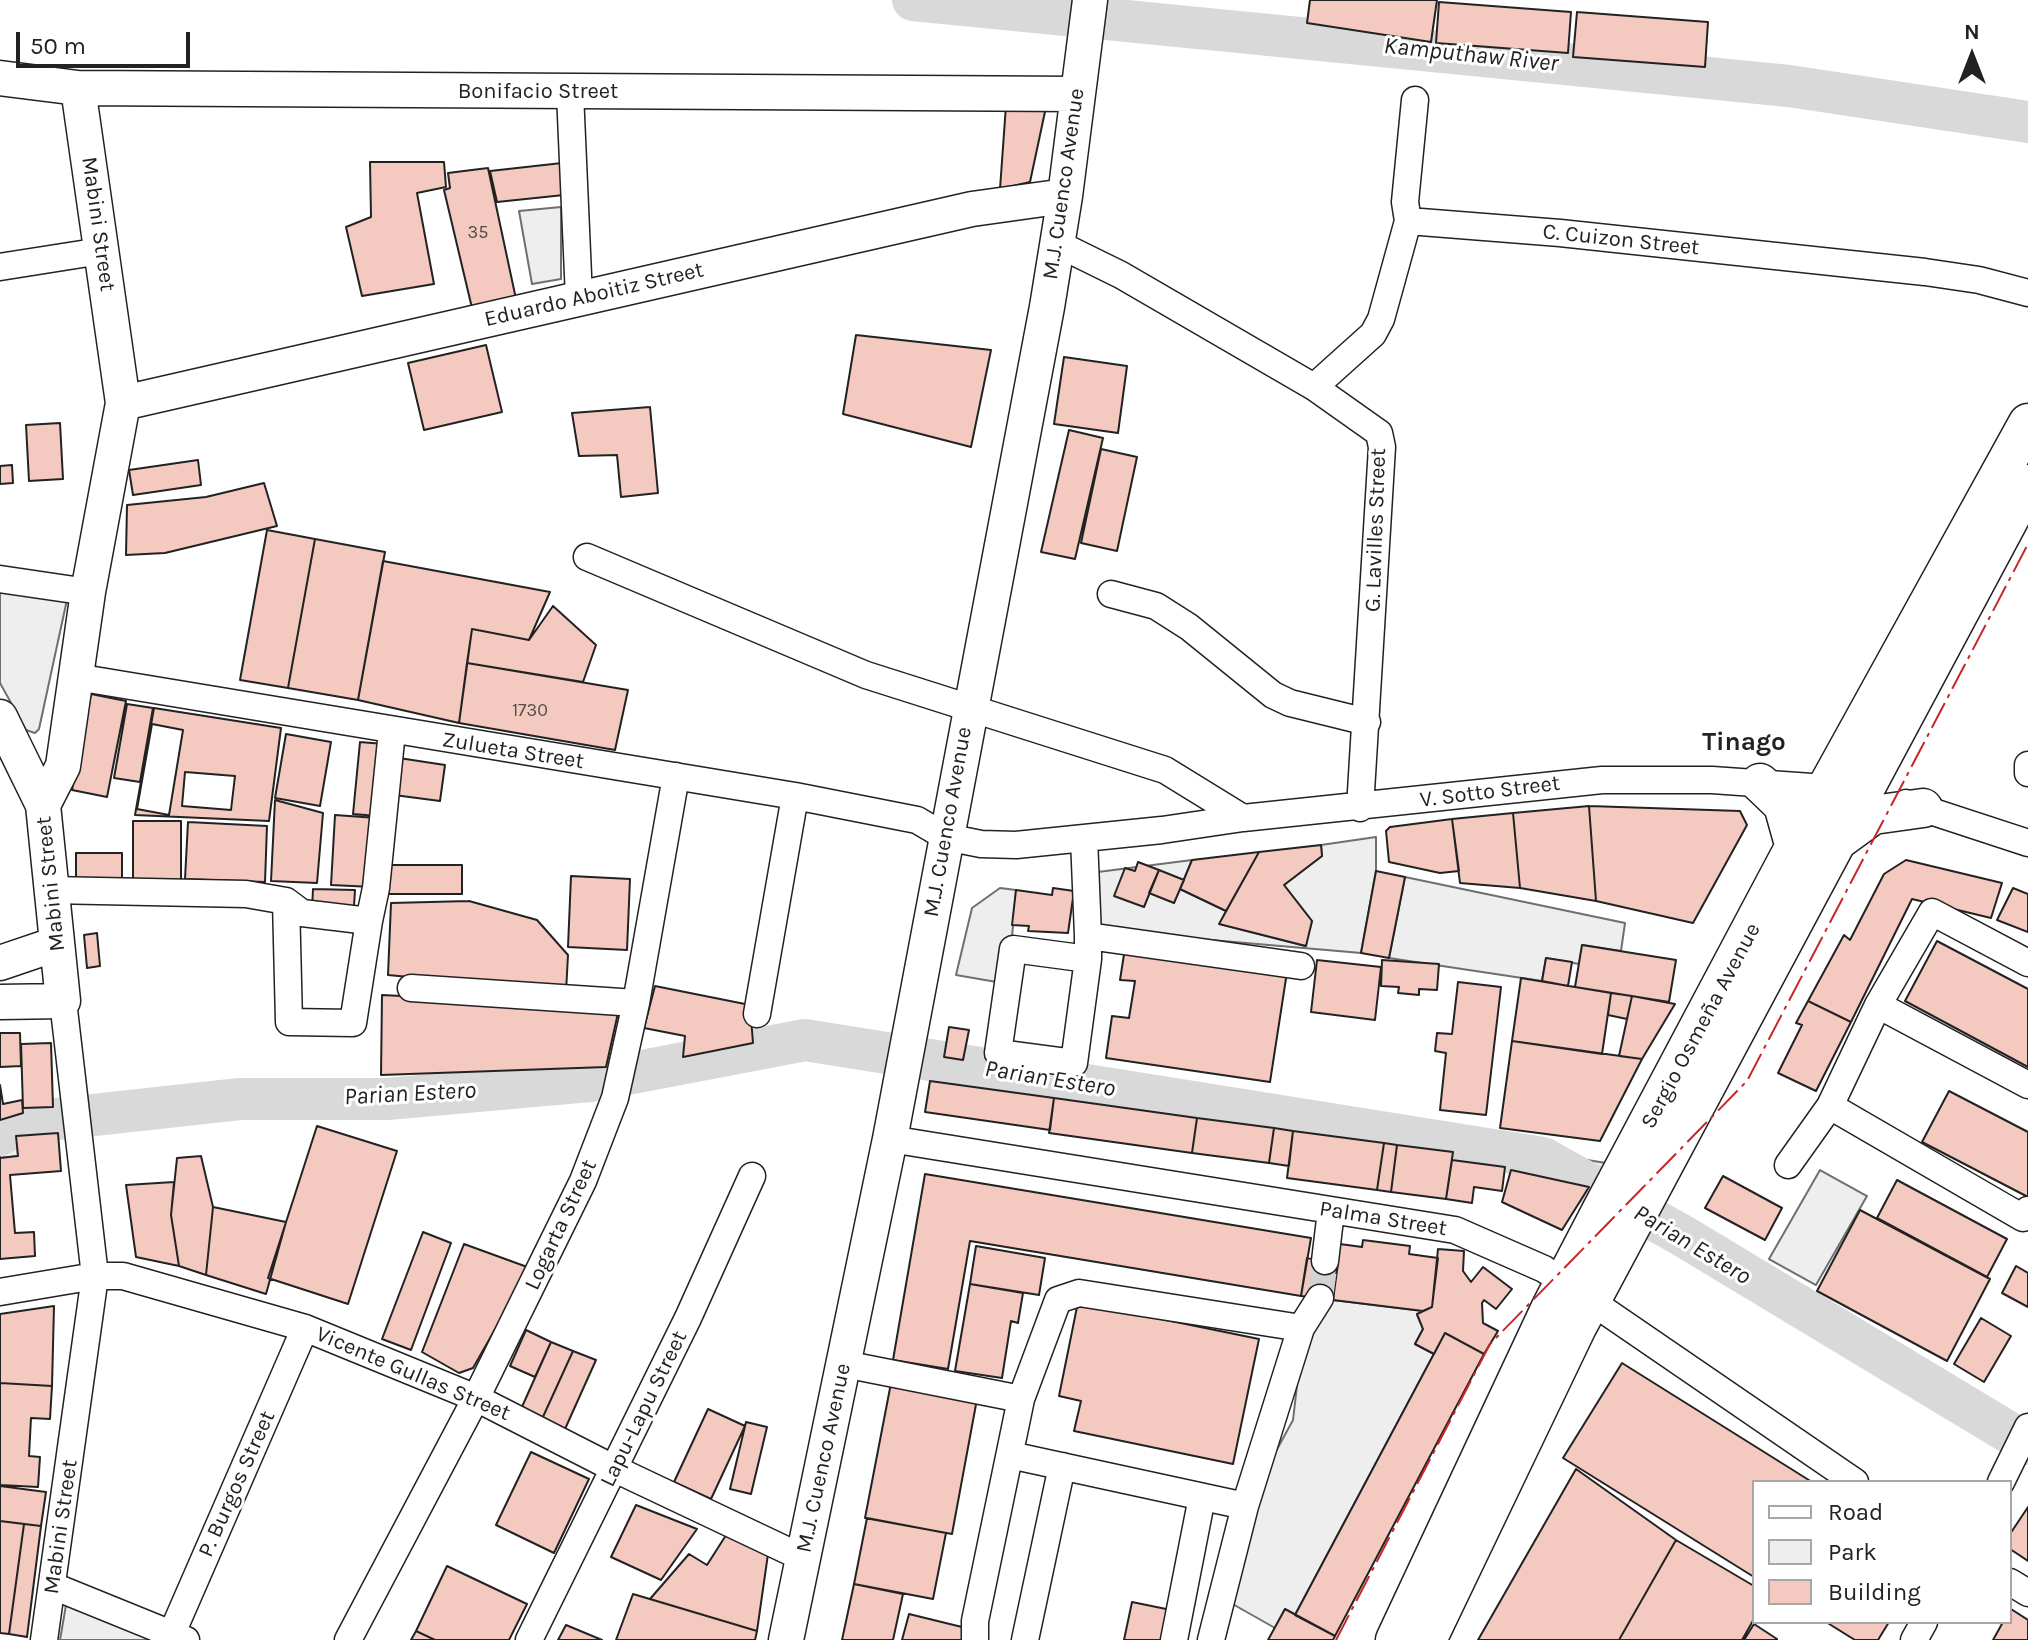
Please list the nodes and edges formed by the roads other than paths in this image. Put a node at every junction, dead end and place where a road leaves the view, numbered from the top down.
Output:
1 (1089, 2) edge
2 (0, 78) edge
3 (78, 88) junction
4 (570, 93) junction
5 (1077, 94) junction
6 (1415, 100) dead end
7 (1065, 196) junction
8 (1408, 221) junction
9 (1058, 244) junction
10 (101, 251) junction
11 (0, 267) edge
12 (2028, 293) edge
13 (579, 298) junction
14 (1314, 387) junction
15 (123, 403) junction
16 (2028, 423) edge
17 (2028, 484) edge
18 (587, 557) dead end
19 (0, 579) edge
20 (88, 592) junction
21 (1111, 594) dead end
22 (76, 677) junction
23 (969, 709) junction
24 (0, 717) edge
25 (1367, 722) junction
26 (392, 731) junction
27 (1886, 748) junction
28 (2028, 765) edge
29 (2028, 773) edge
30 (676, 776) junction
31 (1760, 783) junction
32 (1844, 789) junction
33 (795, 796) junction
34 (43, 805) junction
35 (1912, 805) junction
36 (1360, 808) junction
37 (1243, 818) junction
38 (2026, 836) edge
39 (946, 837) junction
40 (1084, 838) junction
41 (1835, 844) junction
42 (1795, 848) junction
43 (50, 890) junction
44 (286, 901) junction
45 (369, 921) junction
46 (56, 944) junction
47 (1088, 948) junction
48 (0, 963) edge
49 (2028, 963) edge
50 (1301, 966) dead end
51 (411, 988) dead end
52 (63, 1001) junction
53 (0, 1002) edge
54 (636, 1003) junction
55 (1878, 1005) junction
56 (757, 1014) dead end
57 (2028, 1085) edge
58 (1830, 1106) junction
59 (894, 1123) junction
60 (1649, 1158) junction
61 (1788, 1165) dead end
62 (752, 1176) dead end
63 (2028, 1210) edge
64 (1331, 1211) junction
65 (1325, 1261) tunnel mouth
66 (95, 1276) junction
67 (0, 1292) edge
68 (1577, 1293) junction
69 (1320, 1298) tunnel mouth
70 (305, 1328) junction
71 (1301, 1328) junction
72 (844, 1364) junction
73 (476, 1398) junction
74 (1021, 1399) junction
75 (2028, 1428) edge
76 (1010, 1455) junction
77 (1062, 1466) junction
78 (615, 1469) junction
79 (1852, 1480) edge
80 (2002, 1480) edge
81 (1202, 1497) junction
82 (1245, 1506) junction
83 (803, 1558) junction
84 (53, 1586) junction
85 (176, 1638) edge
86 (44, 1640) edge
87 (348, 1640) edge
88 (529, 1640) edge
89 (786, 1640) edge
90 (975, 1640) edge
91 (1025, 1640) edge
92 (1174, 1640) edge
93 (1211, 1640) edge
94 (1395, 1640) edge
95 (1427, 1640) edge

1 - 5 main road, M.J. Cuenco Avenue
2 - 3 main road, Bonifacio Street
3 - 4 main road, Bonifacio Street
3 - 10 main road, Mabini Street
4 - 5 main road, Bonifacio Street
4 - 13 street
5 - 7 main road, M.J. Cuenco Avenue
6 - 8 street
7 - 9 main road, M.J. Cuenco Avenue
7 - 13 main road, Eduardo Aboitiz Street
8 - 12 street, C. Cuizon Street
8 - 14 street
9 - 14 street, G. Lavilles Street
9 - 23 main road, M.J. Cuenco Avenue
10 - 11 street
10 - 15 main road, Mabini Street
13 - 15 main road, Eduardo Aboitiz Street
14 - 25 street, G. Lavilles Street
15 - 20 main road, Mabini Street
16 - 32 highway, Sergio Osmeña Avenue
17 - 27 highway, Sergio Osmeña Avenue
18 - 23 street
19 - 20 street
20 - 22 main road, Mabini Street
21 - 25 street
22 - 26 street, Zulueta Street
22 - 34 main road, Mabini Street
23 - 37 street
23 - 39 main road, M.J. Cuenco Avenue
24 - 34 main road
25 - 36 street, G. Lavilles Street
26 - 30 street, Zulueta Street
26 - 45 street
27 - 32 highway, Sergio Osmeña Avenue
27 - 35 highway
28 - 29 street
30 - 33 street, Zulueta Street
30 - 54 street, Logarta Street
31 - 32 street, V. Sotto Street
31 - 36 street, V. Sotto Street
31 - 42 highway
32 - 35 street, V. Sotto Street
32 - 41 highway, Sergio Osmeña Avenue
32 - 42 highway, Sergio Osmeña Avenue
33 - 39 street, Zulueta Street
33 - 56 street
34 - 43 main road, Mabini Street
35 - 38 street, V. Sotto Street
35 - 41 highway
36 - 37 street, V. Sotto Street
37 - 40 street, V. Sotto Street
39 - 40 street, V. Sotto Street
39 - 59 main road, M.J. Cuenco Avenue
40 - 47 street
41 - 60 highway, Sergio Osmeña Avenue
42 - 60 highway, Sergio Osmeña Avenue
43 - 44 street
43 - 46 main road, Mabini Street
44 - 45 street
44 - 45 street
46 - 48 main road
46 - 52 main road, Mabini Street
47 - 47 street
47 - 50 street
49 - 55 street
51 - 54 street
52 - 53 main road
52 - 66 street, Mabini Street
54 - 73 street, Logarta Street
55 - 57 street
55 - 58 street
58 - 61 street
58 - 63 street
59 - 64 street, Palma Street
59 - 72 main road, M.J. Cuenco Avenue
60 - 68 highway, Sergio Osmeña Avenue
62 - 78 street, Lapu-Lapu Street
64 - 65 street
64 - 68 street, Palma Street
66 - 67 street, Vicente Gullas Street
66 - 70 street, Vicente Gullas Street
66 - 84 street, Mabini Street
68 - 79 street, Palma Street
68 - 94 highway, Sergio Osmeña Avenue
68 - 95 highway, Sergio Osmeña Avenue
69 - 71 street
70 - 73 street, Vicente Gullas Street
70 - 85 street, P. Burgos Street
71 - 74 street
71 - 82 street
72 - 74 street
72 - 83 main road, M.J. Cuenco Avenue
73 - 78 street, Vicente Gullas Street
73 - 87 street, Logarta Street
74 - 76 street
75 - 80 street
76 - 77 street
76 - 90 street
77 - 81 street
77 - 91 street
78 - 83 street, Vicente Gullas Street
78 - 88 street, Lapu-Lapu Street
81 - 82 street
81 - 92 street
82 - 93 street
83 - 89 main road, M.J. Cuenco Avenue
84 - 85 street
84 - 86 street, Mabini Street

